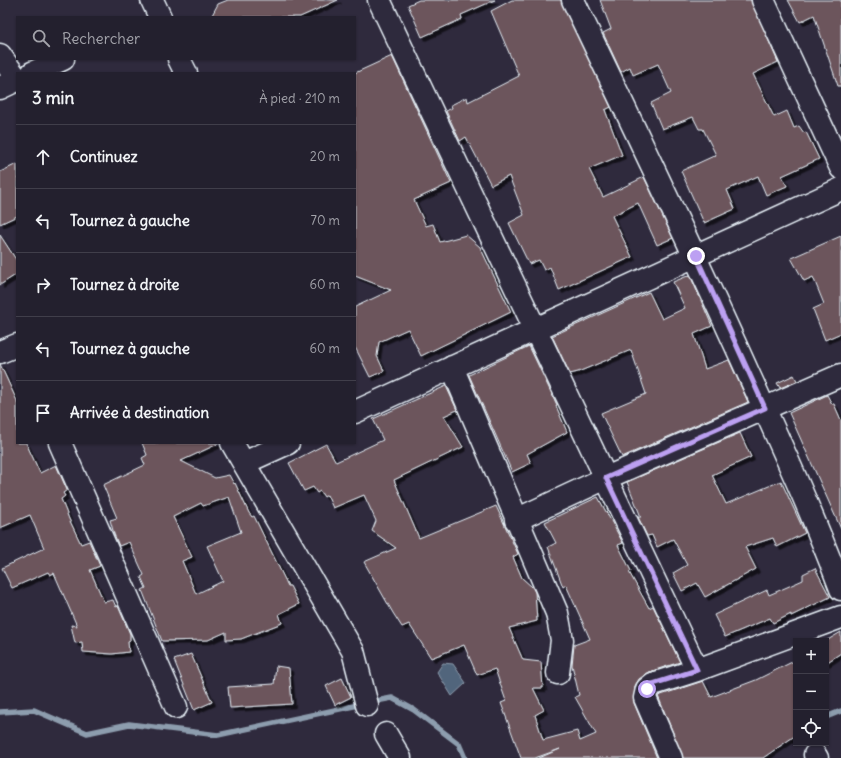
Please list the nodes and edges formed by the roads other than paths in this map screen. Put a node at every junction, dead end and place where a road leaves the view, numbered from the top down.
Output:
1 (379, 0) edge
2 (573, 0) edge
3 (762, 0) edge
4 (0, 55) edge
5 (62, 60) edge
6 (180, 60) edge
7 (34, 72) edge
8 (186, 72) edge
9 (16, 79) edge
10 (16, 80) edge
11 (0, 88) edge
12 (841, 168) edge
13 (841, 189) edge
14 (696, 256) junction
15 (535, 329) junction
16 (16, 345) edge
17 (0, 352) edge
18 (452, 368) junction
19 (841, 375) edge
20 (765, 408) junction
21 (356, 412) edge
22 (60, 444) edge
23 (233, 444) edge
24 (286, 444) edge
25 (244, 463) junction
26 (606, 478) junction
27 (516, 520) junction
28 (833, 545) edge
29 (841, 589) edge
30 (841, 617) edge
31 (697, 670) junction
32 (558, 673) dead end
33 (367, 705) dead end
34 (176, 707) dead end
35 (386, 734) dead end
36 (400, 758) edge
37 (670, 758) edge

1 - 15 street
2 - 14 street
3 - 12 street
4 - 9 street
5 - 7 street
6 - 8 street
10 - 11 street
13 - 14 street
14 - 15 street
14 - 20 street
15 - 18 street
15 - 26 street
16 - 17 street
18 - 21 street
18 - 27 street
19 - 20 street
20 - 26 street
20 - 28 street
22 - 34 street
23 - 25 street
24 - 25 street
25 - 33 street
26 - 27 street
26 - 31 street
27 - 32 street
28 - 29 street
30 - 31 street
31 - 37 street
35 - 36 street

